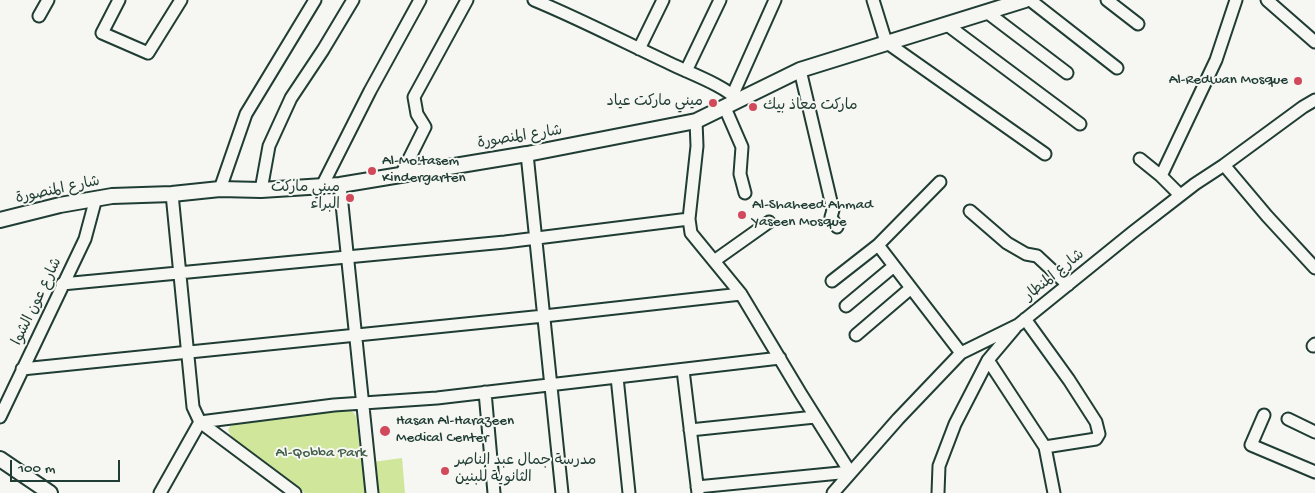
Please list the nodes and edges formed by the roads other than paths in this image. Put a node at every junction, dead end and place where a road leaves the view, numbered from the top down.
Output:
1 (48, 0) edge
2 (119, 0) edge
3 (180, 0) edge
4 (315, 0) edge
5 (353, 0) edge
6 (420, 0) edge
7 (467, 0) edge
8 (534, 0) edge
9 (720, 0) edge
10 (775, 0) edge
11 (1025, 0) edge
12 (1030, 0) edge
13 (1108, 0) edge
14 (1236, 0) edge
15 (1267, 0) edge
16 (661, 1) edge
17 (877, 1) edge
18 (995, 7) edge
19 (39, 16) dead end
20 (946, 24) junction
21 (1138, 24) dead end
22 (886, 42) junction
23 (1315, 42) edge
24 (639, 49) junction
25 (1117, 68) dead end
26 (800, 70) junction
27 (686, 71) junction
28 (1067, 73) dead end
29 (736, 98) junction
30 (1315, 100) edge
31 (725, 108) junction
32 (696, 121) junction
33 (1080, 124) dead end
34 (527, 154) junction
35 (1045, 154) dead end
36 (1140, 159) dead end
37 (1224, 165) junction
38 (401, 175) junction
39 (1161, 176) junction
40 (940, 182) dead end
41 (340, 185) junction
42 (322, 186) junction
43 (220, 189) junction
44 (261, 190) junction
45 (744, 193) dead end
46 (172, 194) junction
47 (1180, 195) junction
48 (96, 198) junction
49 (970, 211) dead end
50 (689, 219) junction
51 (0, 220) edge
52 (769, 222) dead end
53 (837, 227) dead end
54 (536, 237) junction
55 (878, 245) junction
56 (348, 256) junction
57 (714, 261) junction
58 (894, 266) junction
59 (1315, 268) edge
60 (181, 272) junction
61 (832, 281) dead end
62 (62, 284) junction
63 (1068, 285) junction
64 (910, 288) junction
65 (741, 294) junction
66 (846, 306) dead end
67 (544, 316) junction
68 (1022, 322) junction
69 (355, 335) junction
70 (856, 335) dead end
71 (188, 352) junction
72 (961, 353) junction
73 (780, 358) junction
74 (988, 360) junction
75 (22, 369) junction
76 (683, 370) junction
77 (617, 377) junction
78 (550, 384) junction
79 (485, 392) junction
80 (362, 402) junction
81 (1264, 415) dead end
82 (0, 417) edge
83 (815, 417) junction
84 (1288, 419) dead end
85 (200, 422) junction
86 (690, 430) junction
87 (1315, 432) edge
88 (1045, 446) junction
89 (0, 459) edge
90 (850, 472) junction
91 (1315, 472) edge
92 (162, 490) edge
93 (697, 490) edge
94 (835, 492) edge
95 (50, 493) edge
96 (173, 493) edge
97 (294, 493) edge
98 (372, 493) edge
99 (494, 493) edge
100 (562, 493) edge
101 (629, 493) edge
102 (938, 493) edge
103 (1054, 493) edge

1 - 19 street
2 - 3 street
4 - 43 street
5 - 44 street
6 - 42 street
7 - 38 street
8 - 24 street
9 - 27 street
10 - 29 street
11 - 18 main road, شارع المنصورة
12 - 25 street
13 - 21 street
14 - 39 street
15 - 23 street
16 - 24 street
17 - 22 street
18 - 20 main road, شارع المنصورة
18 - 28 street
20 - 22 main road, شارع المنصورة
20 - 33 street
22 - 26 main road, شارع المنصورة
22 - 35 street
24 - 27 street
26 - 29 main road, شارع المنصورة
26 - 53 street
27 - 29 street
29 - 31 main road, شارع المنصورة
30 - 37 street, شارع المنطار
31 - 32 main road, شارع المنصورة
31 - 45 street
32 - 34 main road, شارع المنصورة
32 - 50 street
34 - 38 main road, شارع المنصورة
34 - 54 street
36 - 39 street
37 - 47 street, شارع المنطار
37 - 59 street
38 - 41 main road, شارع المنصورة
39 - 47 street
40 - 55 street
41 - 42 main road, شارع المنصورة
41 - 56 street
42 - 44 main road, شارع المنصورة
43 - 44 main road, شارع المنصورة
43 - 46 main road, شارع المنصورة
46 - 48 main road, شارع المنصورة
46 - 60 street
47 - 63 street, شارع المنطار
48 - 51 main road, شارع المنصورة
48 - 62 street, شارع عون الشوا
49 - 63 street
50 - 54 street
50 - 57 street
52 - 57 street
54 - 56 street
54 - 67 street
55 - 58 street
55 - 61 street
56 - 60 street
56 - 69 street
57 - 65 street
58 - 64 street
58 - 66 street
60 - 62 street
60 - 71 street
62 - 75 street, شارع عون الشوا
63 - 68 street, شارع المنطار
64 - 70 street
64 - 72 street
65 - 67 street
65 - 73 street
67 - 69 street
67 - 78 street
68 - 72 street, شارع المنطار
68 - 74 street
68 - 88 street
69 - 71 street
69 - 80 street
71 - 75 street
71 - 85 street
72 - 90 street, شارع المنطار
73 - 76 street
73 - 83 street
74 - 88 street
74 - 102 street
75 - 82 street, شارع عون الشوا
76 - 77 street
76 - 86 street
77 - 78 street
77 - 101 street
78 - 79 street
78 - 100 street
79 - 80 street
79 - 99 street
80 - 85 street
80 - 98 street
81 - 91 street
83 - 86 street
83 - 90 street
84 - 87 street
85 - 92 street
85 - 97 street
86 - 93 street
88 - 103 street
89 - 95 main road
90 - 93 street
90 - 94 street, شارع المنطار
92 - 96 street

